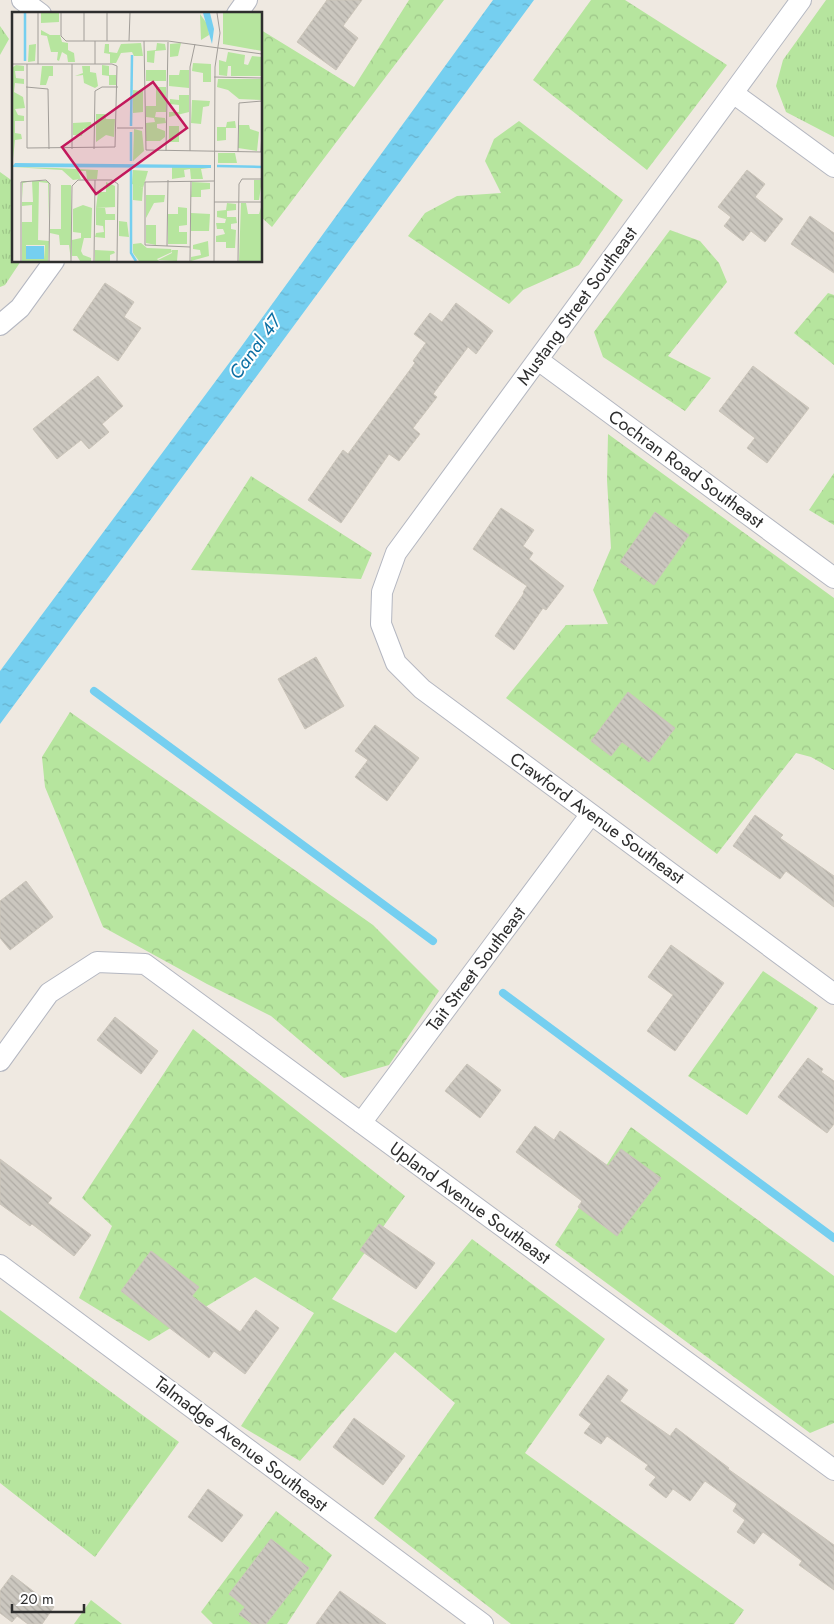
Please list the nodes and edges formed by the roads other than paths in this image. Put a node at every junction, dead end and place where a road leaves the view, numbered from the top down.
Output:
1 (22, 0) edge
2 (247, 0) edge
3 (801, 0) edge
4 (38, 12) edge
5 (238, 12) edge
6 (733, 93) junction
7 (834, 167) edge
8 (53, 262) edge
9 (0, 325) edge
10 (538, 360) junction
11 (834, 578) edge
12 (382, 624) joint
13 (591, 814) junction
14 (834, 994) edge
15 (0, 1061) edge
16 (361, 1123) junction
17 (0, 1265) edge
18 (834, 1470) edge
19 (483, 1624) edge

1 - 4 street
2 - 5 street
3 - 6 street, Mustang Street Southeast
6 - 7 street
6 - 10 street, Mustang Street Southeast
8 - 9 street
10 - 11 street, Cochran Road Southeast
10 - 12 street, Mustang Street Southeast
12 - 13 street, Crawford Avenue Southeast
13 - 14 street, Crawford Avenue Southeast
13 - 16 street, Tait Street Southeast
15 - 16 street, Upland Avenue Southeast
16 - 18 street, Upland Avenue Southeast
17 - 19 street, Talmadge Avenue Southeast

